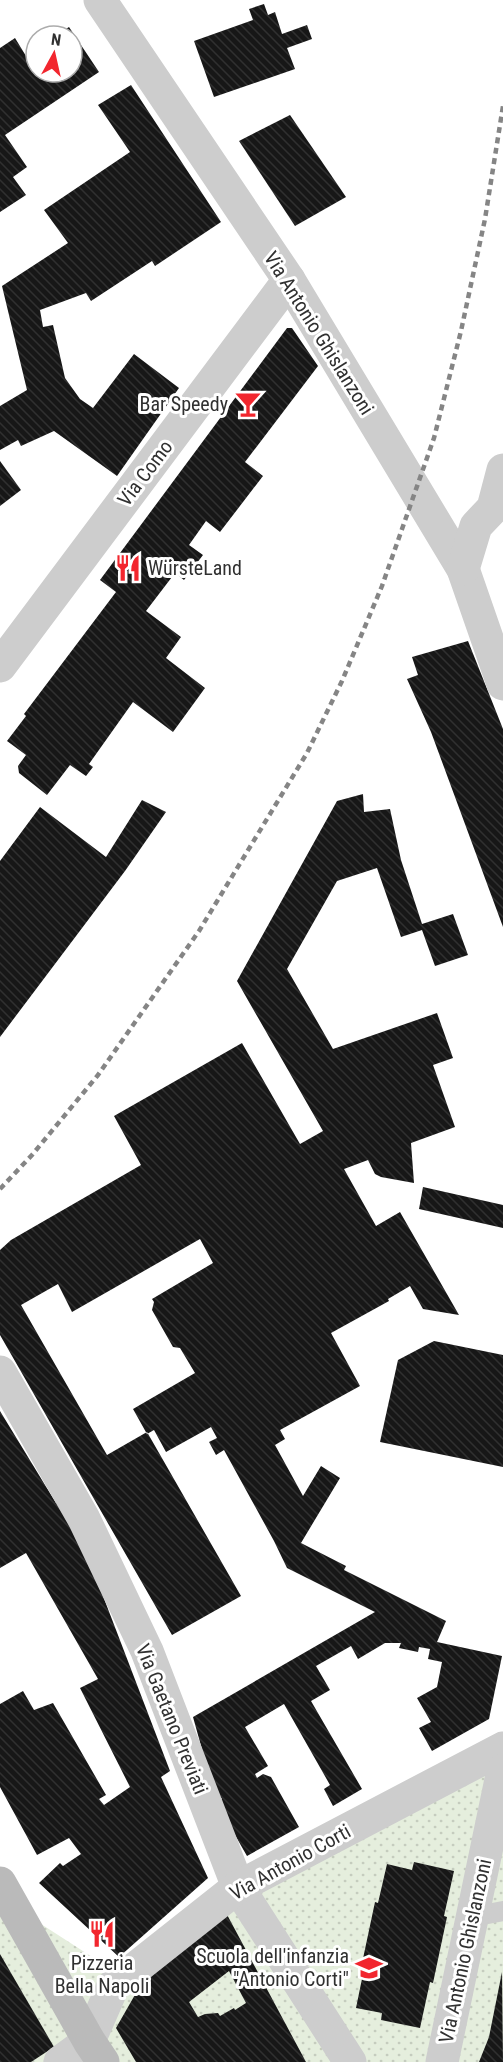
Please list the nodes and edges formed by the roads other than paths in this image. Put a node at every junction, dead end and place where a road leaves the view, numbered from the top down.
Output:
1 (100, 0) edge
2 (289, 280) junction
3 (503, 470) edge
4 (462, 569) junction
5 (0, 666) edge
6 (503, 684) edge
7 (0, 1372) edge
8 (503, 1748) edge
9 (503, 1770) edge
10 (0, 1883) edge
11 (238, 1887) junction
12 (488, 1914) edge
13 (96, 2052) edge
14 (60, 2062) edge
15 (350, 2062) edge
16 (442, 2062) edge

1 - 2 street, Via Antonio Ghislanzoni
2 - 4 street, Via Antonio Ghislanzoni
2 - 5 street, Via Como
3 - 4 street
4 - 6 street, Via Antonio Ghislanzoni
7 - 11 street, Via Gaetano Previati
8 - 11 street, Via Antonio Corti
9 - 12 street, Via Antonio Ghislanzoni
10 - 13 main road
11 - 13 street, Via Antonio Corti
11 - 15 street, Via Gaetano Previati
12 - 16 street, Via Antonio Ghislanzoni
13 - 14 street, Via Antonio Corti

